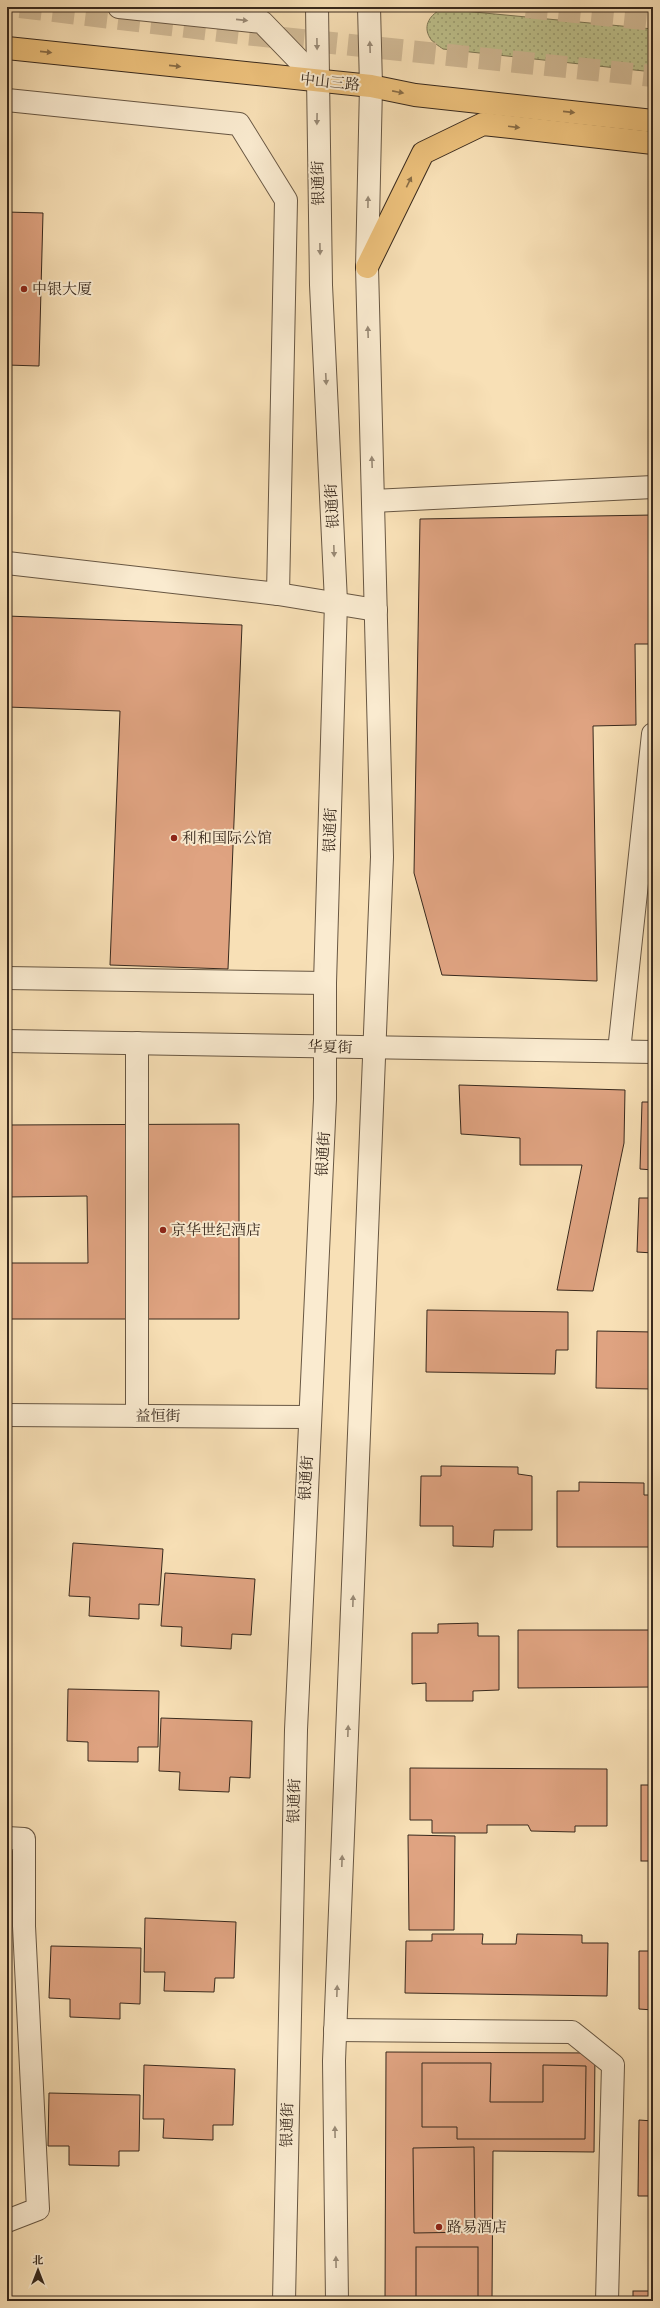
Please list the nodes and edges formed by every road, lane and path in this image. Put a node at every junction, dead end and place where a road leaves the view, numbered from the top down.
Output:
1 (119, 7) edge
2 (317, 7) edge
3 (369, 7) edge
4 (7, 48) edge
5 (318, 80) junction
6 (371, 86) junction
7 (7, 100) edge
8 (653, 121) edge
9 (653, 143) edge
10 (366, 267) junction
11 (653, 487) edge
12 (373, 501) junction
13 (7, 563) edge
14 (278, 594) junction
15 (336, 602) junction
16 (376, 610) junction
17 (653, 734) edge
18 (7, 978) edge
19 (325, 983) junction
20 (7, 1041) edge
21 (137, 1043) junction
22 (325, 1048) junction
23 (375, 1048) junction
24 (619, 1050) junction
25 (653, 1052) edge
26 (7, 1415) edge
27 (137, 1416) junction
28 (310, 1417) junction
29 (7, 1838) edge
30 (335, 2030) junction
31 (7, 2221) edge
32 (284, 2301) edge
33 (337, 2301) edge
34 (607, 2301) edge

1 -> 5 street
2 -> 5 street, 银通街
6 -> 3 street
4 -> 5 main road, 中山三路
5 - 6 main road, 中山三路
5 -> 15 street, 银通街
6 -> 8 main road, 中山三路
10 -> 6 street
7 - 14 street
10 -> 9 main road
12 -> 10 street
11 - 12 street
12 - 16 street
13 - 14 street
14 - 15 street
15 - 16 street
15 - 19 street, 银通街
16 - 23 street
17 - 24 street
18 - 19 street
19 - 22 street, 银通街
20 - 21 street, 华夏街
21 - 22 street, 华夏街
21 - 27 street
22 - 23 street, 华夏街
22 - 28 street, 银通街
23 - 24 street, 华夏街
30 -> 23 street
24 - 25 street, 华夏街
26 - 27 street, 益恒街
27 - 28 street, 益恒街
28 - 32 street, 银通街
29 - 31 street
33 -> 30 street
30 - 34 street

